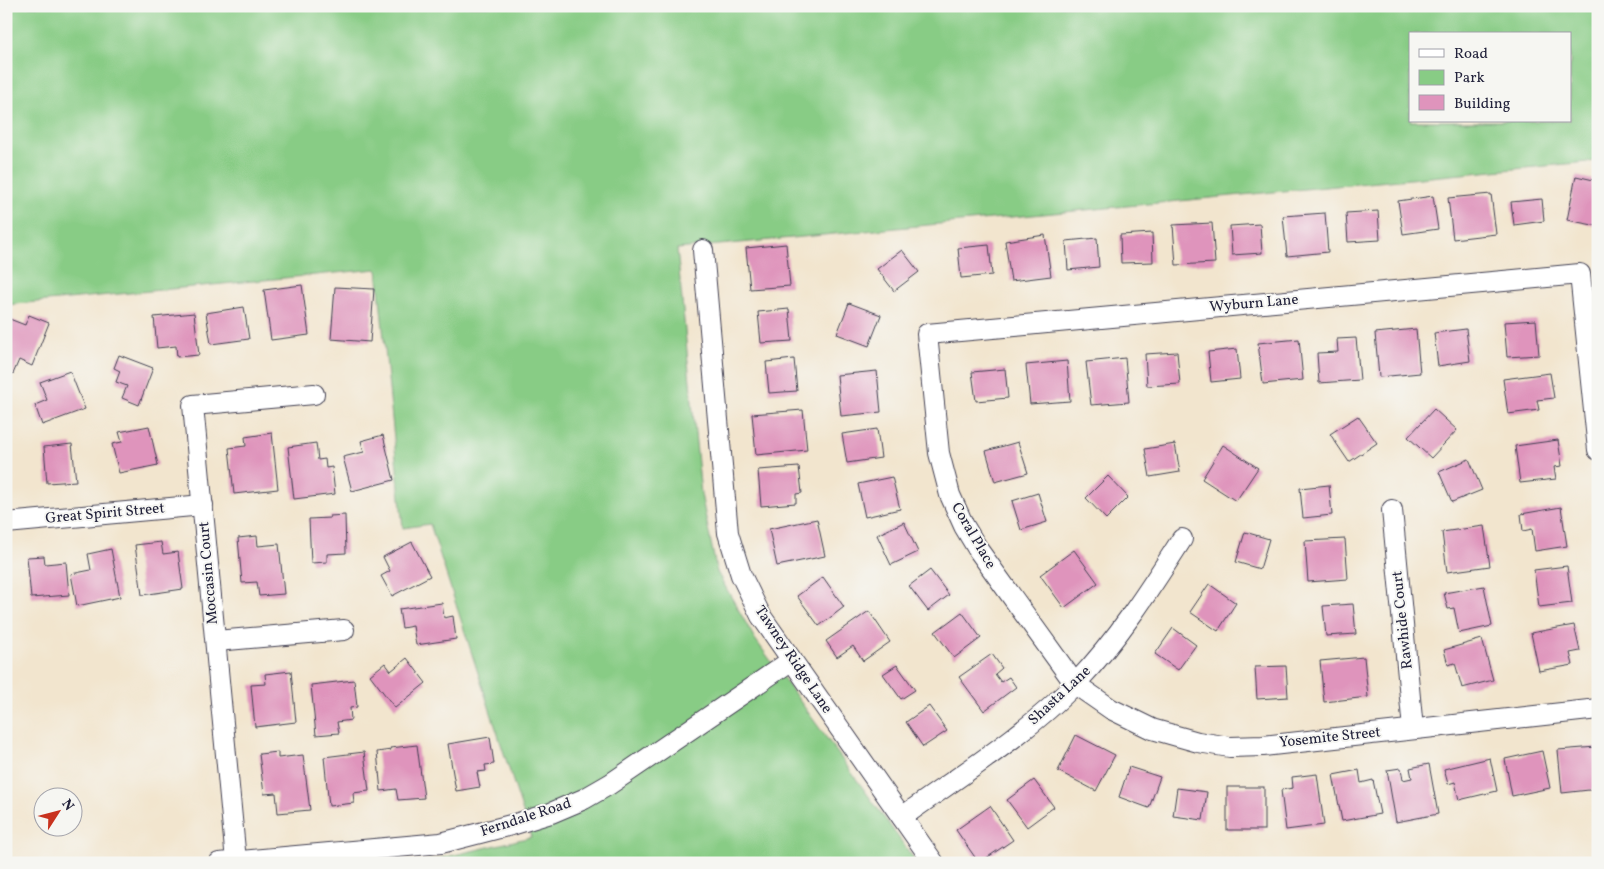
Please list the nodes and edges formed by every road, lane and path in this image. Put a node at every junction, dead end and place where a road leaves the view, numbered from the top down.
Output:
1 (703, 250) dead end
2 (927, 334) joint
3 (314, 394) dead end
4 (1598, 450) edge
5 (203, 505) junction
6 (1392, 510) dead end
7 (6, 523) edge
8 (1182, 539) dead end
9 (344, 630) dead end
10 (216, 642) junction
11 (792, 660) junction
12 (1075, 684) junction
13 (1598, 709) edge
14 (1414, 729) junction
15 (902, 818) junction
16 (406, 854) edge
17 (228, 862) edge
18 (934, 863) edge

1 - 11 street, Tawney Ridge Lane
2 - 4 street, Wyburn Lane
2 - 12 street, Coral Place
3 - 5 street, Moccasin Court
5 - 7 street, Great Spirit Street
5 - 10 street, Moccasin Court
6 - 14 street, Rawhide Court
8 - 12 street, Shasta Lane
9 - 10 street
10 - 17 street, Moccasin Court
11 - 15 street, Tawney Ridge Lane
11 - 16 street, Ferndale Road
12 - 14 street, Yosemite Street
12 - 15 street, Shasta Lane
13 - 14 street, Yosemite Street
15 - 18 street, Tawney Ridge Lane
16 - 17 street, Ferndale Road

